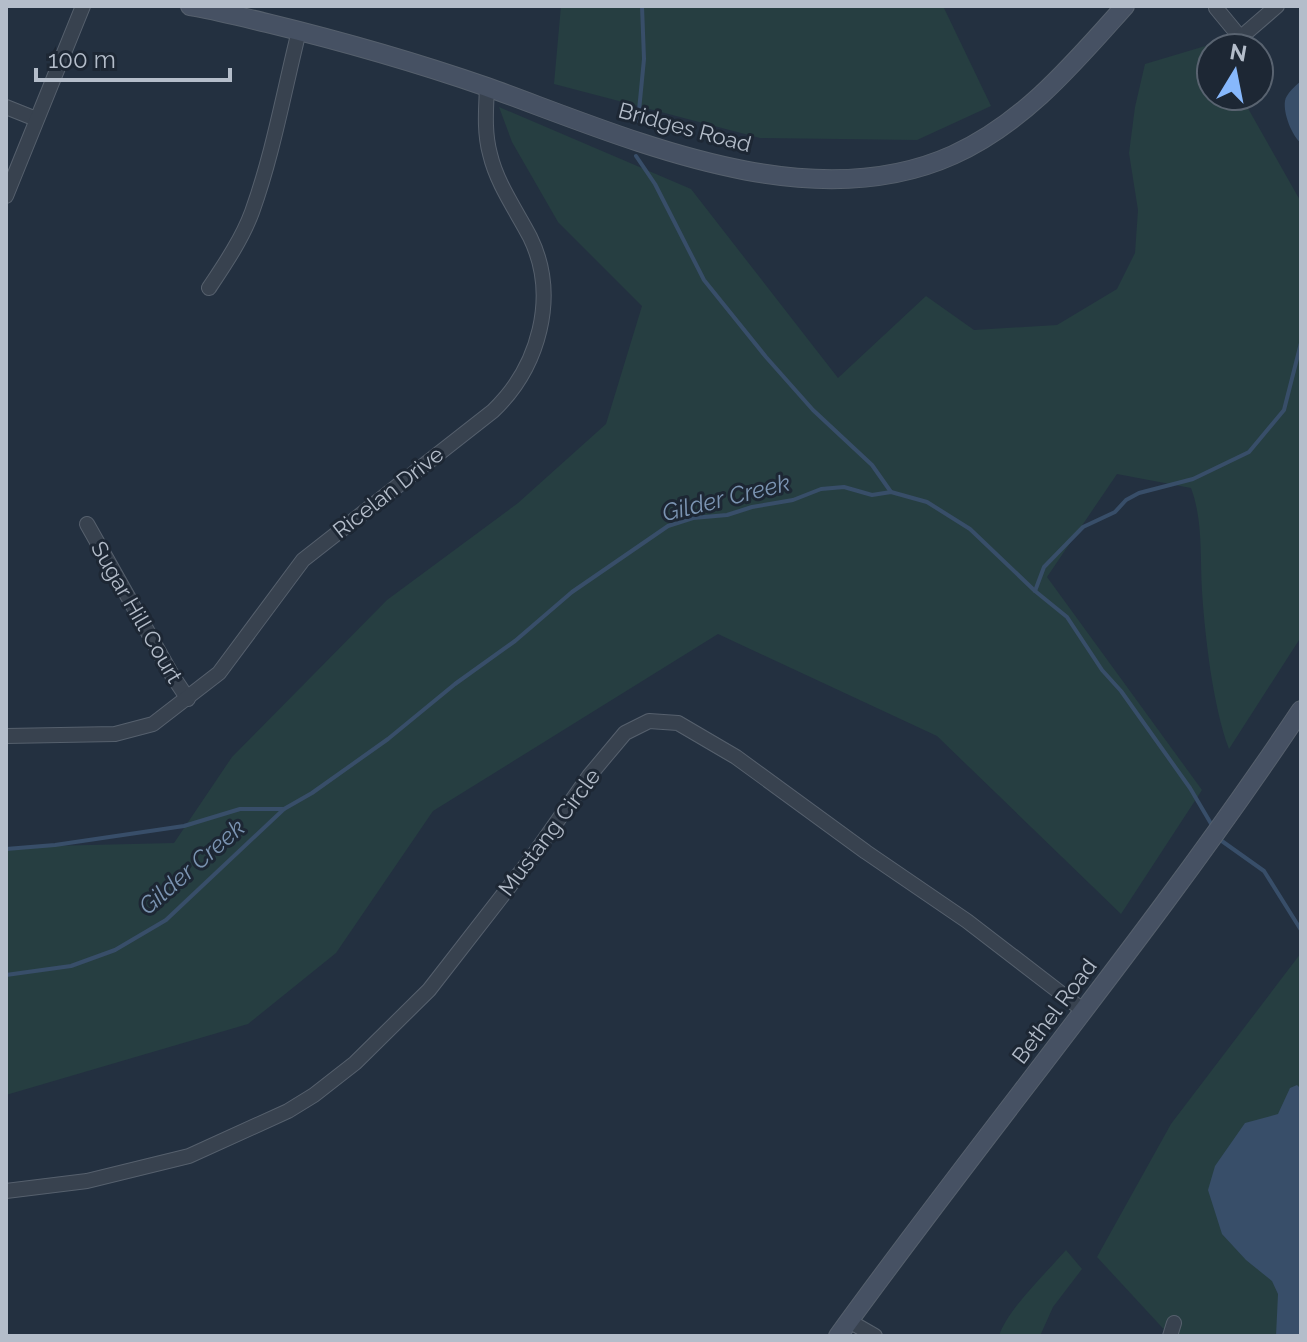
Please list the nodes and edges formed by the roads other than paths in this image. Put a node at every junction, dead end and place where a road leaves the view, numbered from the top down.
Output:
1 (83, 6) edge
2 (190, 6) edge
3 (1125, 6) edge
4 (1277, 6) edge
5 (1216, 8) dead end
6 (299, 31) junction
7 (1236, 32) edge
8 (1255, 32) edge
9 (487, 87) junction
10 (6, 107) edge
11 (36, 119) junction
12 (6, 196) edge
13 (209, 288) dead end
14 (87, 524) dead end
15 (188, 699) junction
16 (1301, 710) edge
17 (6, 736) edge
18 (1084, 1011) junction
19 (6, 1191) edge
20 (843, 1328) edge
21 (875, 1336) edge

1 - 11 street
2 - 6 main road, Bridges Road
3 - 9 main road, Bridges Road
4 - 8 street
5 - 7 street
6 - 9 main road, Bridges Road
6 - 13 street
9 - 15 street, Ricelan Drive
10 - 11 street
11 - 12 street
14 - 15 street, Sugar Hill Court
15 - 17 street, Ricelan Drive
16 - 18 main road, Bethel Road
18 - 19 street, Mustang Circle
18 - 20 main road, Bethel Road
20 - 21 street

